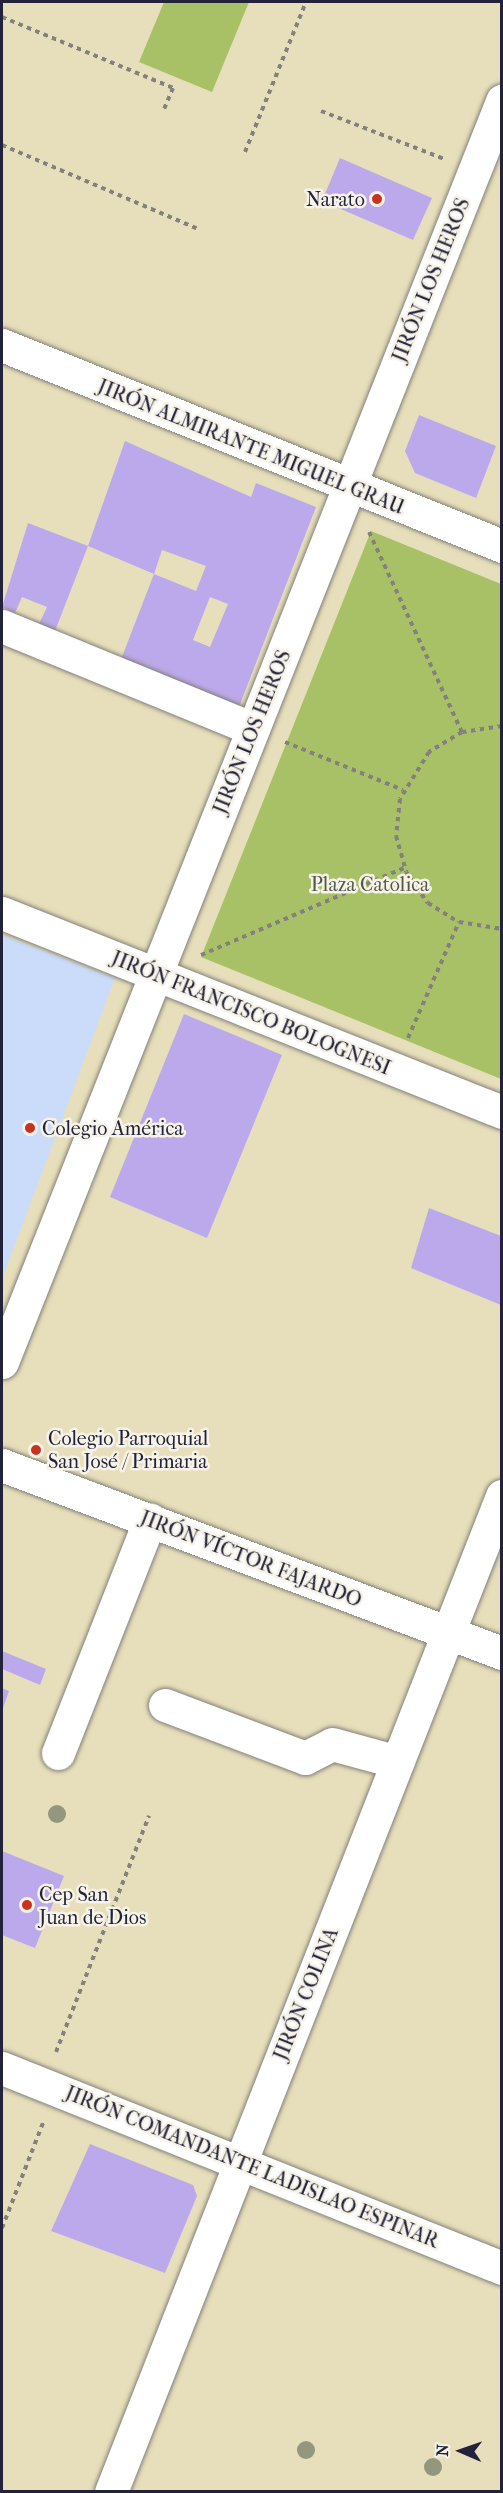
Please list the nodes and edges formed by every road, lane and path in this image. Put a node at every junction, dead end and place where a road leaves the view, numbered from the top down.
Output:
1 (306, 2) edge
2 (2, 17) edge
3 (501, 101) edge
4 (163, 111) dead end
5 (321, 111) dead end
6 (2, 145) edge
7 (245, 152) dead end
8 (474, 171) junction
9 (200, 230) dead end
10 (2, 345) edge
11 (348, 488) junction
12 (501, 546) edge
13 (2, 626) edge
14 (501, 726) edge
15 (253, 729) junction
16 (462, 732) junction
17 (403, 790) junction
18 (404, 868) junction
19 (2, 913) edge
20 (459, 922) junction
21 (501, 929) edge
22 (154, 975) junction
23 (395, 1069) junction
24 (501, 1112) edge
25 (2, 1362) edge
26 (2, 1465) edge
27 (501, 1496) edge
28 (150, 1521) junction
29 (449, 1633) junction
30 (501, 1653) edge
31 (165, 1705) dead end
32 (58, 1752) dead end
33 (398, 1762) junction
34 (149, 1816) dead end
35 (2, 2068) edge
36 (50, 2086) junction
37 (240, 2162) junction
38 (2, 2228) edge
39 (501, 2268) edge
40 (111, 2492) edge

1 - 7 path
2 - 4 path
3 - 8 street, JIRÓN LOS HEROS
5 - 8 path
6 - 9 path
8 - 11 street, JIRÓN LOS HEROS
10 - 11 street, JIRÓN ALMIRANTE MIGUEL GRAU
11 - 12 street, JIRÓN ALMIRANTE MIGUEL GRAU
11 - 15 street, JIRÓN LOS HEROS
11 - 16 path
13 - 15 street
14 - 16 path
15 - 17 path
15 - 22 street, JIRÓN LOS HEROS
16 - 17 path
17 - 18 path
18 - 20 path
18 - 22 path
19 - 22 street, JIRÓN FRANCISCO BOLOGNESI
20 - 21 path
20 - 23 path
22 - 23 street, JIRÓN FRANCISCO BOLOGNESI
22 - 25 street, JIRÓN LOS HEROS
23 - 24 street, JIRÓN FRANCISCO BOLOGNESI
26 - 28 street, JIRÓN VÍCTOR FAJARDO
27 - 29 street, JIRÓN COLINA
28 - 29 street, JIRÓN VÍCTOR FAJARDO
28 - 32 street
29 - 30 street, JIRÓN VÍCTOR FAJARDO
29 - 33 street, JIRÓN COLINA
31 - 33 street
33 - 37 street, JIRÓN COLINA
34 - 36 path
35 - 36 street, JIRÓN COMANDANTE LADISLAO ESPINAR
36 - 37 street, JIRÓN COMANDANTE LADISLAO ESPINAR
36 - 38 path
37 - 39 street, JIRÓN COMANDANTE LADISLAO ESPINAR
37 - 40 street, JIRÓN COLINA

